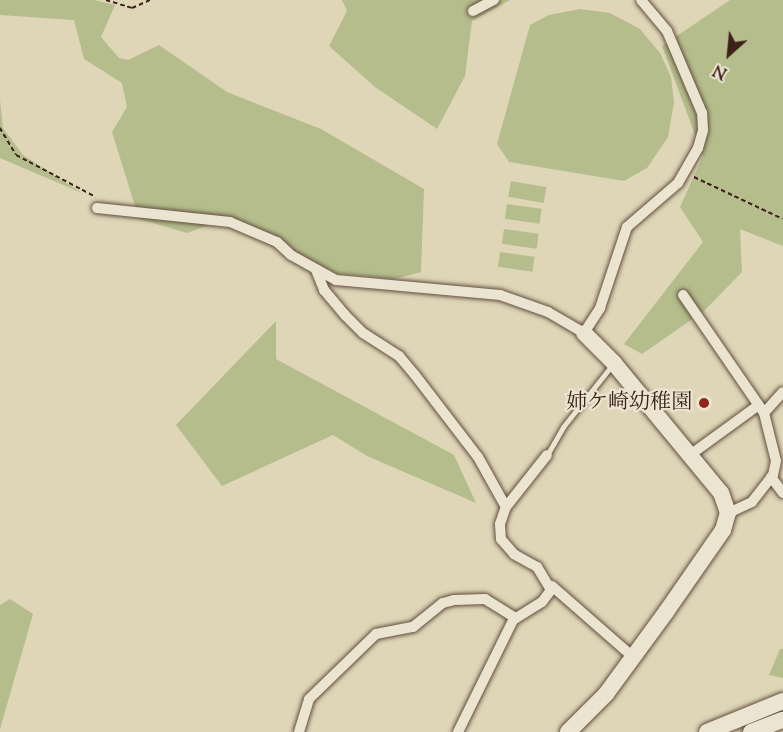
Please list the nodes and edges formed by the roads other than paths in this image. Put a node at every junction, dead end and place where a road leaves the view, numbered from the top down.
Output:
1 (494, 0) edge
2 (641, 0) edge
3 (473, 11) dead end
4 (97, 203) road end
5 (316, 270) junction
6 (682, 295) dead end
7 (584, 333) junction
8 (614, 363) junction
9 (783, 392) edge
10 (779, 404) edge
11 (760, 410) junction
12 (548, 455) joint
13 (690, 455) junction
14 (776, 473) edge
15 (783, 493) edge
16 (506, 507) junction
17 (728, 513) junction
18 (552, 586) junction
19 (515, 618) junction
20 (633, 657) junction
21 (783, 701) edge
22 (783, 720) edge
23 (299, 732) edge
24 (458, 732) edge
25 (568, 732) edge
26 (707, 732) edge
27 (751, 732) edge

1 - 3 street
2 - 7 street
4 - 5 street
5 - 7 street
5 - 16 street
6 - 11 street
7 - 8 street
8 - 12 lane
8 - 13 street
9 - 10 street
10 - 11 street
11 - 13 street
11 - 14 street
12 - 16 street
13 - 17 street
14 - 15 street
14 - 17 street
16 - 18 street
17 - 20 street
18 - 19 street
18 - 20 street
19 - 23 street
19 - 24 street
20 - 25 street
21 - 26 street
22 - 27 street

